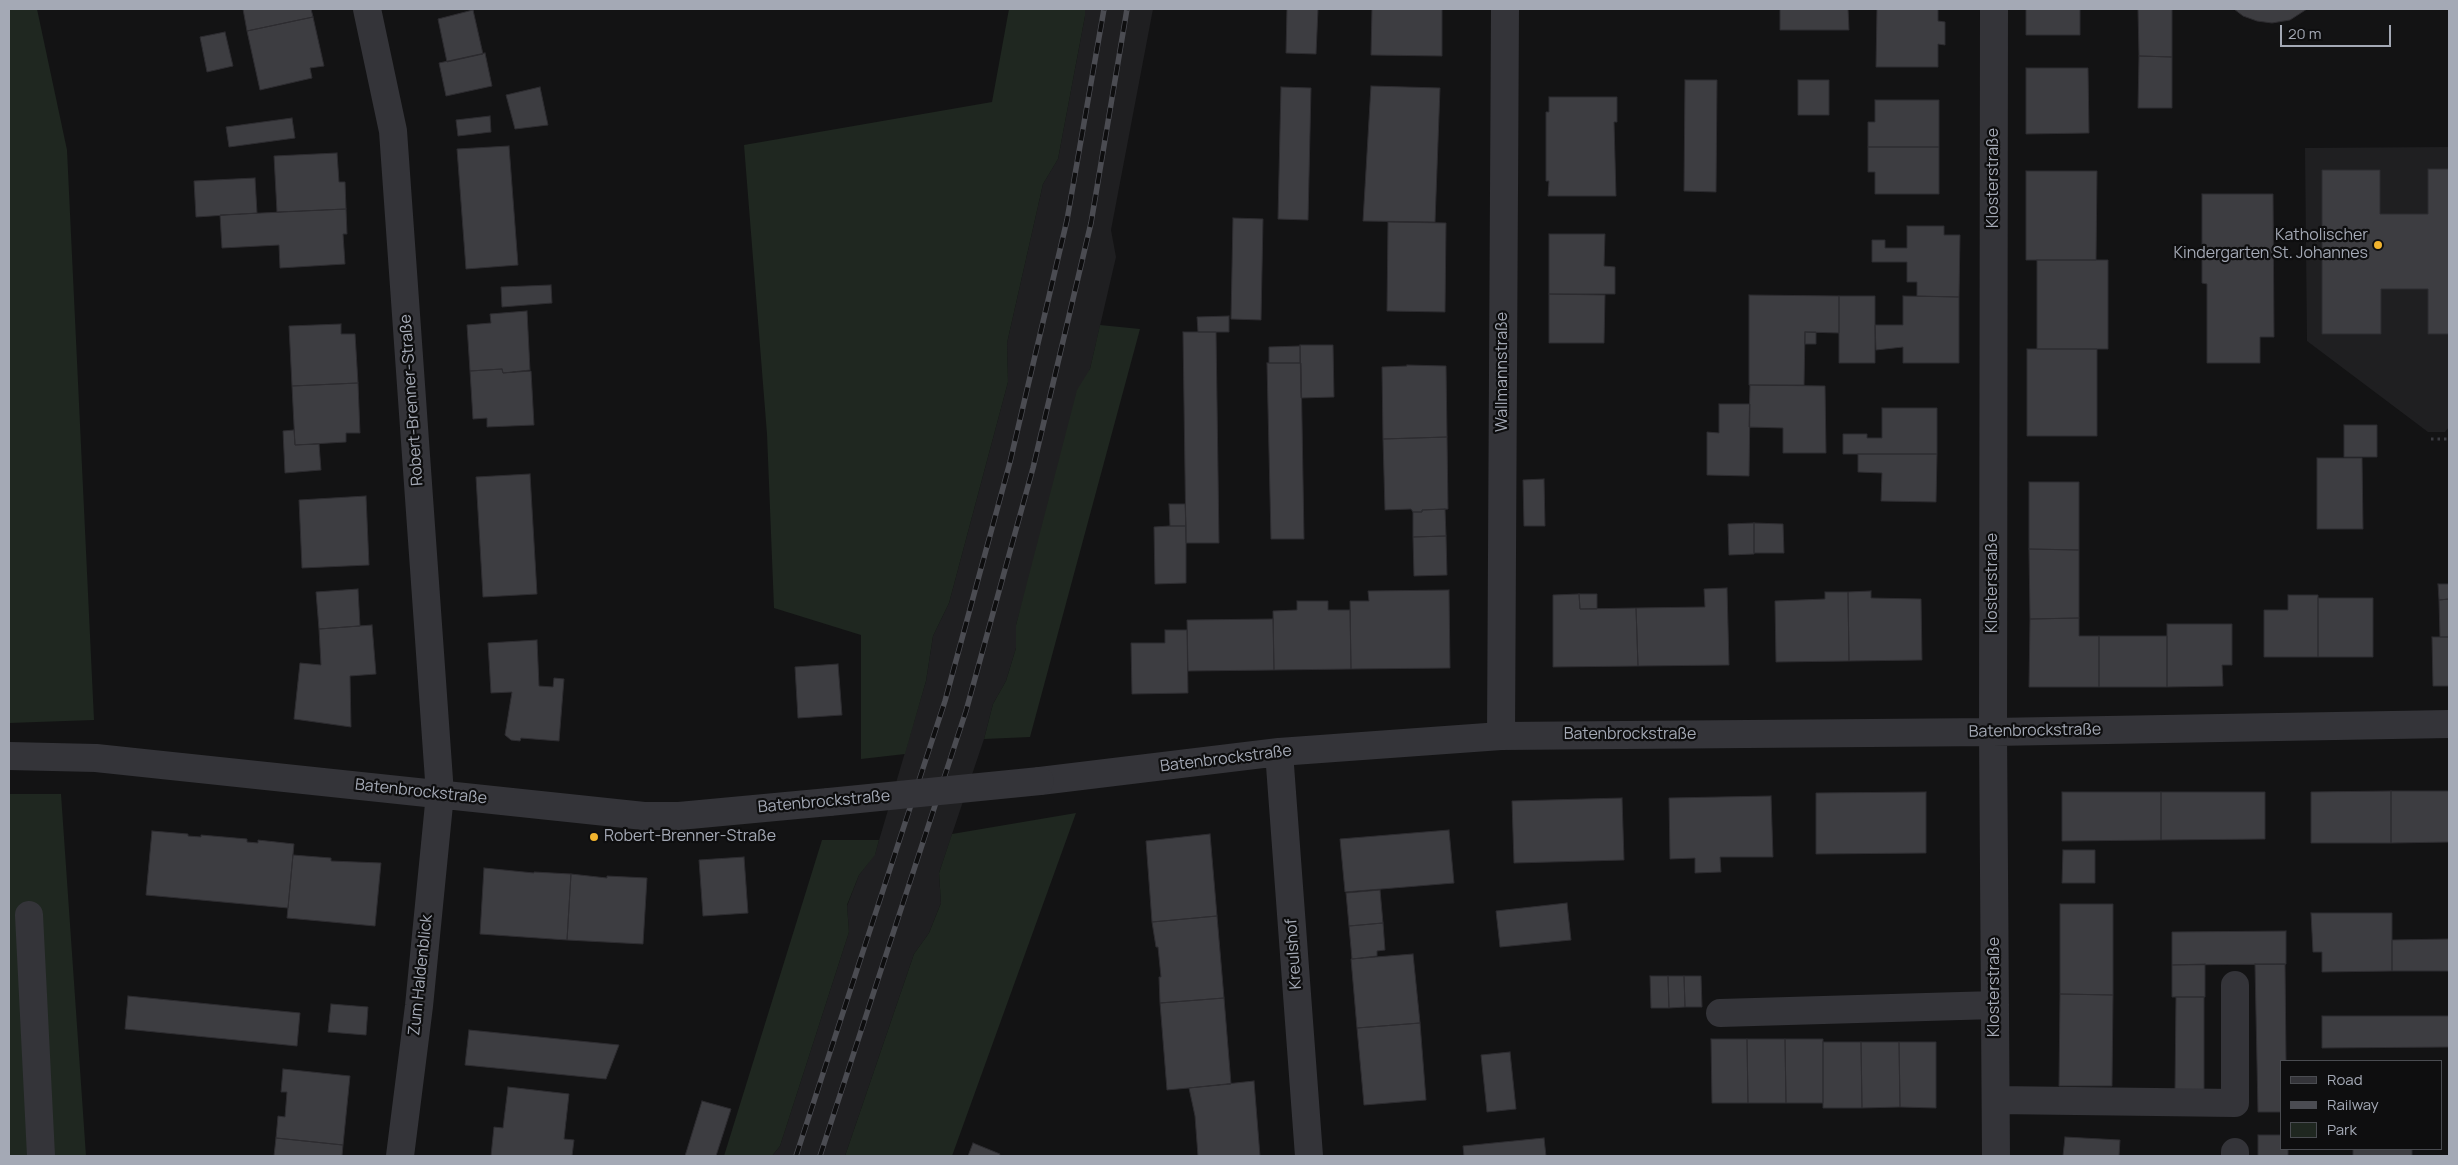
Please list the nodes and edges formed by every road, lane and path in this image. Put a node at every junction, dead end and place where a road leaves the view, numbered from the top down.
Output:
1 (367, 9) edge
2 (1505, 9) edge
3 (1994, 9) edge
4 (2430, 439) dead end
5 (2449, 439) edge
6 (2449, 724) edge
7 (1993, 732) junction
8 (1501, 736) junction
9 (1279, 752) junction
10 (9, 756) edge
11 (440, 794) junction
12 (29, 916) dead end
13 (2235, 985) dead end
14 (1995, 1005) junction
15 (1720, 1013) dead end
16 (1996, 1100) junction
17 (41, 1156) edge
18 (400, 1156) edge
19 (1309, 1156) edge
20 (1996, 1156) edge

1 - 11 street, Robert-Brenner-Straße
2 - 8 street, Wallmannstraße
3 - 7 street, Klosterstraße
4 - 5 path
6 - 7 street, Batenbrockstraße
7 - 8 street, Batenbrockstraße
7 - 14 street, Klosterstraße
8 - 9 street, Batenbrockstraße
9 - 11 street, Batenbrockstraße, bridge
9 - 19 street, Kreulshof
10 - 11 street, Batenbrockstraße
11 - 18 street, Zum Haldenblick
12 - 17 street
13 - 16 street
14 - 15 street
14 - 16 street, Klosterstraße
16 - 20 street, Klosterstraße

